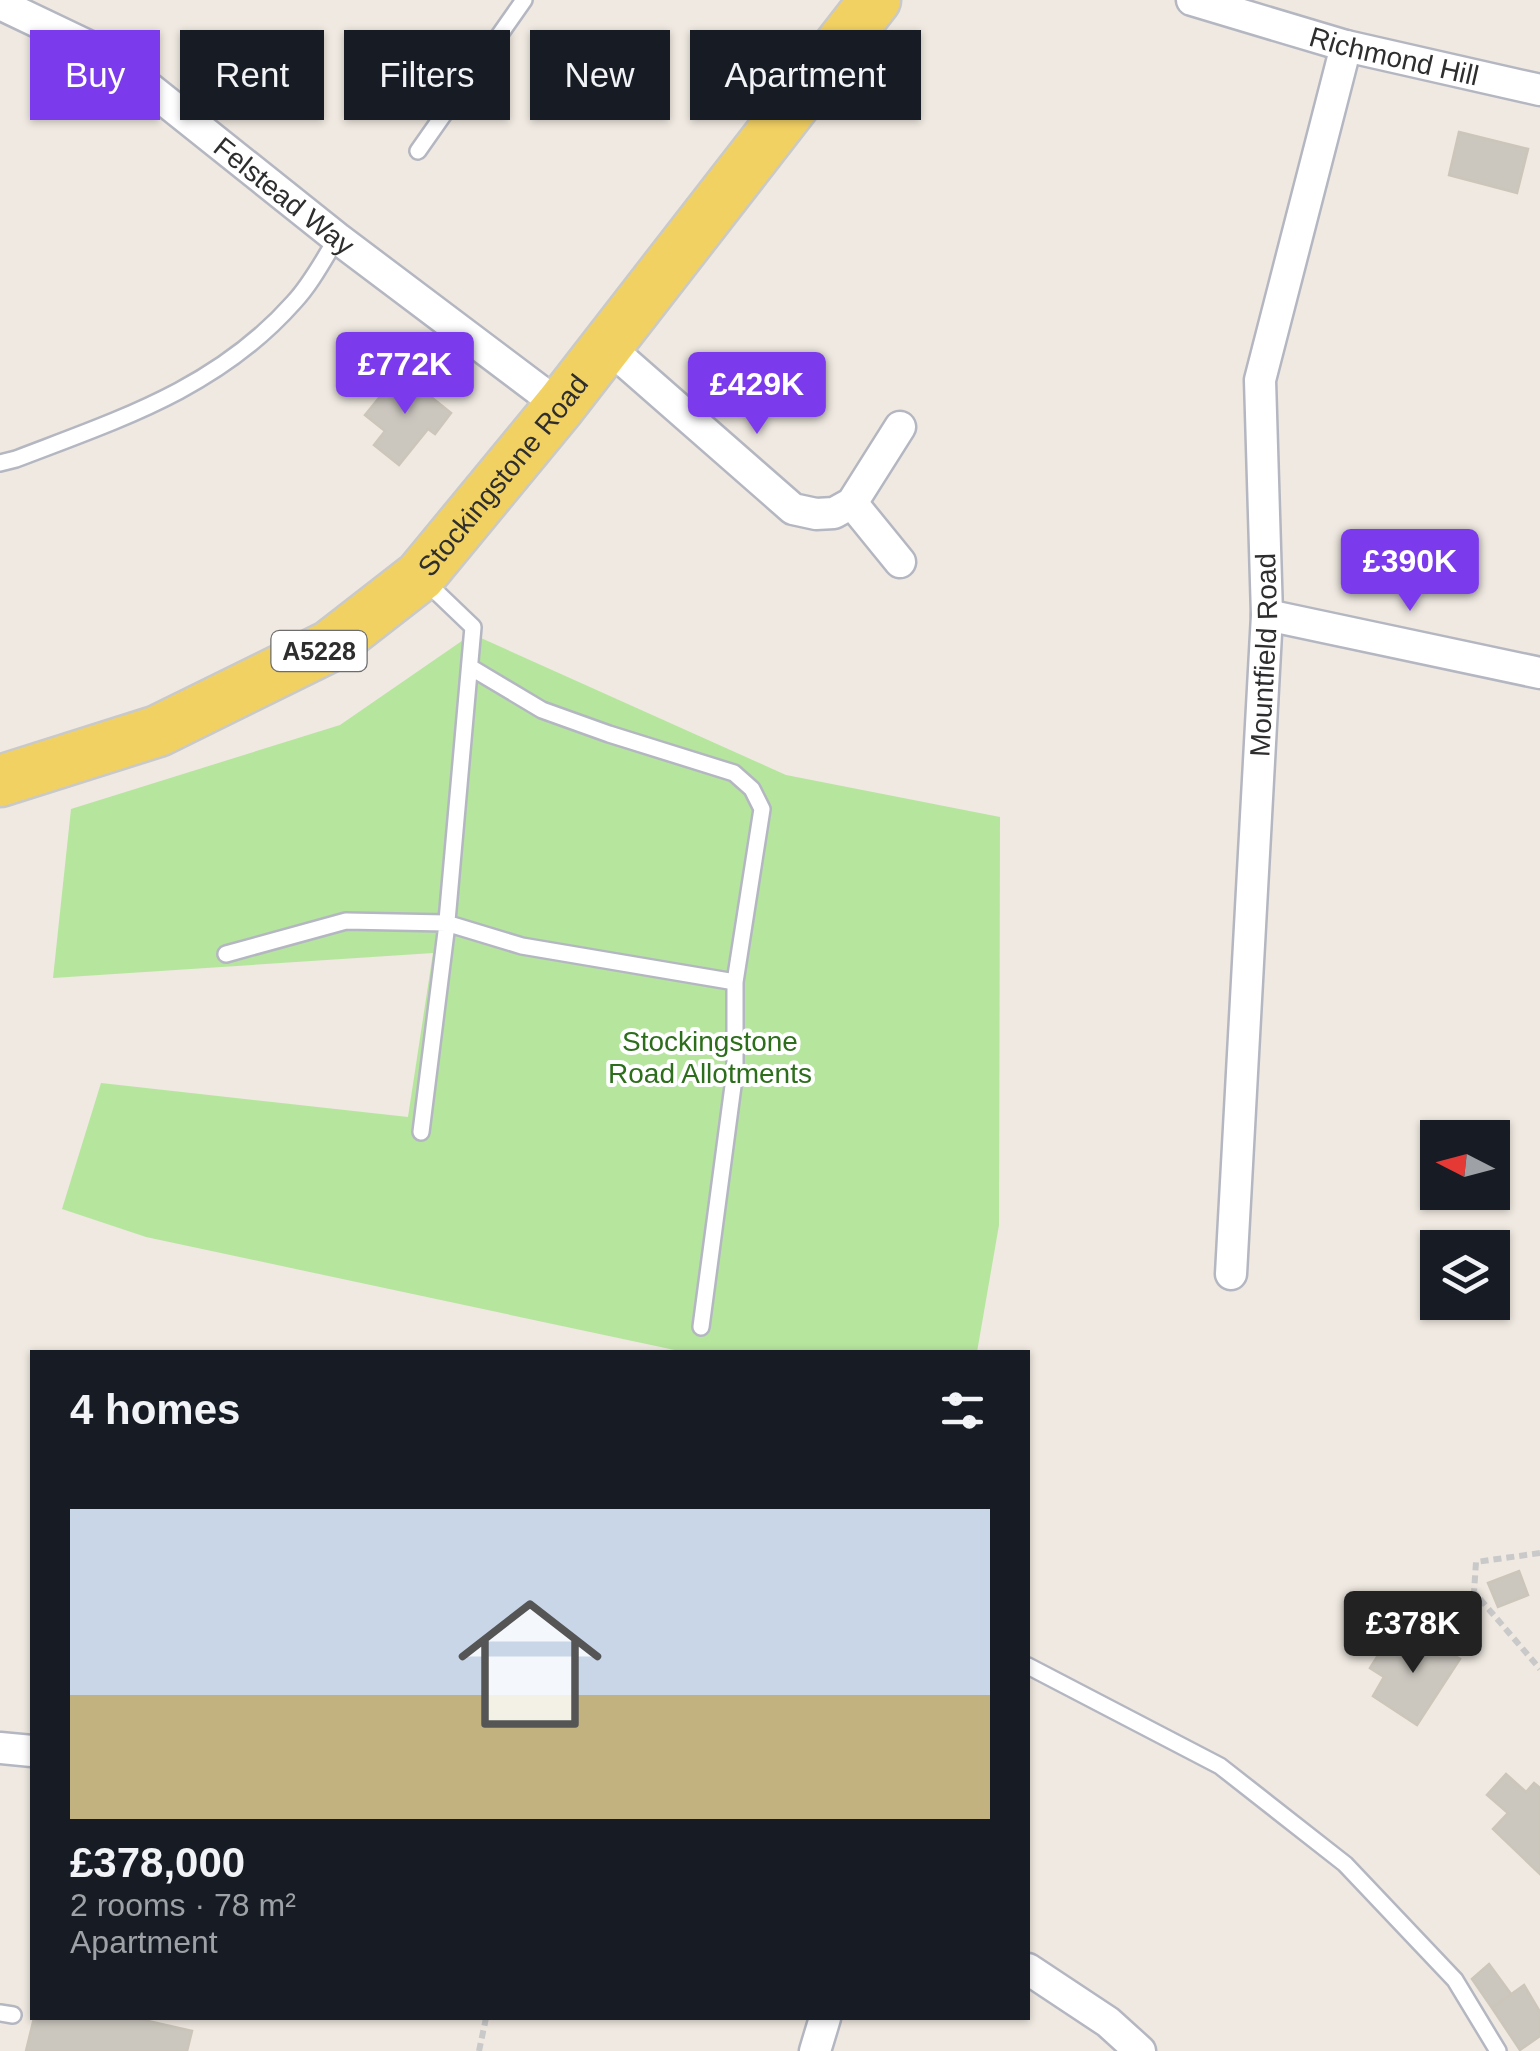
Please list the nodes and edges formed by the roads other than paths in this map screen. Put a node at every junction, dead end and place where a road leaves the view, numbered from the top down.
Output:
1 (524, 0) edge
2 (875, 0) edge
3 (1192, 0) edge
4 (2, 3) edge
5 (1346, 46) junction
6 (1540, 90) edge
7 (418, 151) dead end
8 (338, 238) junction
9 (608, 346) junction
10 (560, 406) junction
11 (900, 427) dead end
12 (0, 462) edge
13 (852, 502) junction
14 (900, 562) dead end
15 (420, 576) junction
16 (1267, 615) junction
17 (470, 667) junction
18 (1540, 673) edge
19 (0, 781) edge
20 (446, 923) junction
21 (226, 954) dead end
22 (735, 982) junction
23 (421, 1132) dead end
24 (1232, 1274) dead end
25 (700, 1327) dead end
26 (1030, 1667) edge
27 (0, 1748) edge
28 (30, 1751) edge
29 (1030, 1970) edge
30 (824, 2020) edge
31 (815, 2051) edge
32 (1140, 2051) edge
33 (1498, 2051) edge

1 - 7 lane
2 - 9 main road, Stockingstone Road / A5228
3 - 5 street, Richmond Hill
4 - 8 street, Felstead Way
5 - 6 street, Richmond Hill
5 - 16 street, Mountfield Road
8 - 10 street, Felstead Way
8 - 12 lane
9 - 10 main road, Stockingstone Road / A5228
9 - 13 street
10 - 15 main road, Stockingstone Road / A5228
11 - 13 street
13 - 14 street
15 - 17 lane
15 - 19 main road, Stockingstone Road / A5228
16 - 18 street
16 - 24 street, Mountfield Road
17 - 20 lane
17 - 22 lane
20 - 21 lane
20 - 22 lane
20 - 23 lane
22 - 25 lane
26 - 33 lane
27 - 28 street
29 - 32 street
30 - 31 street

